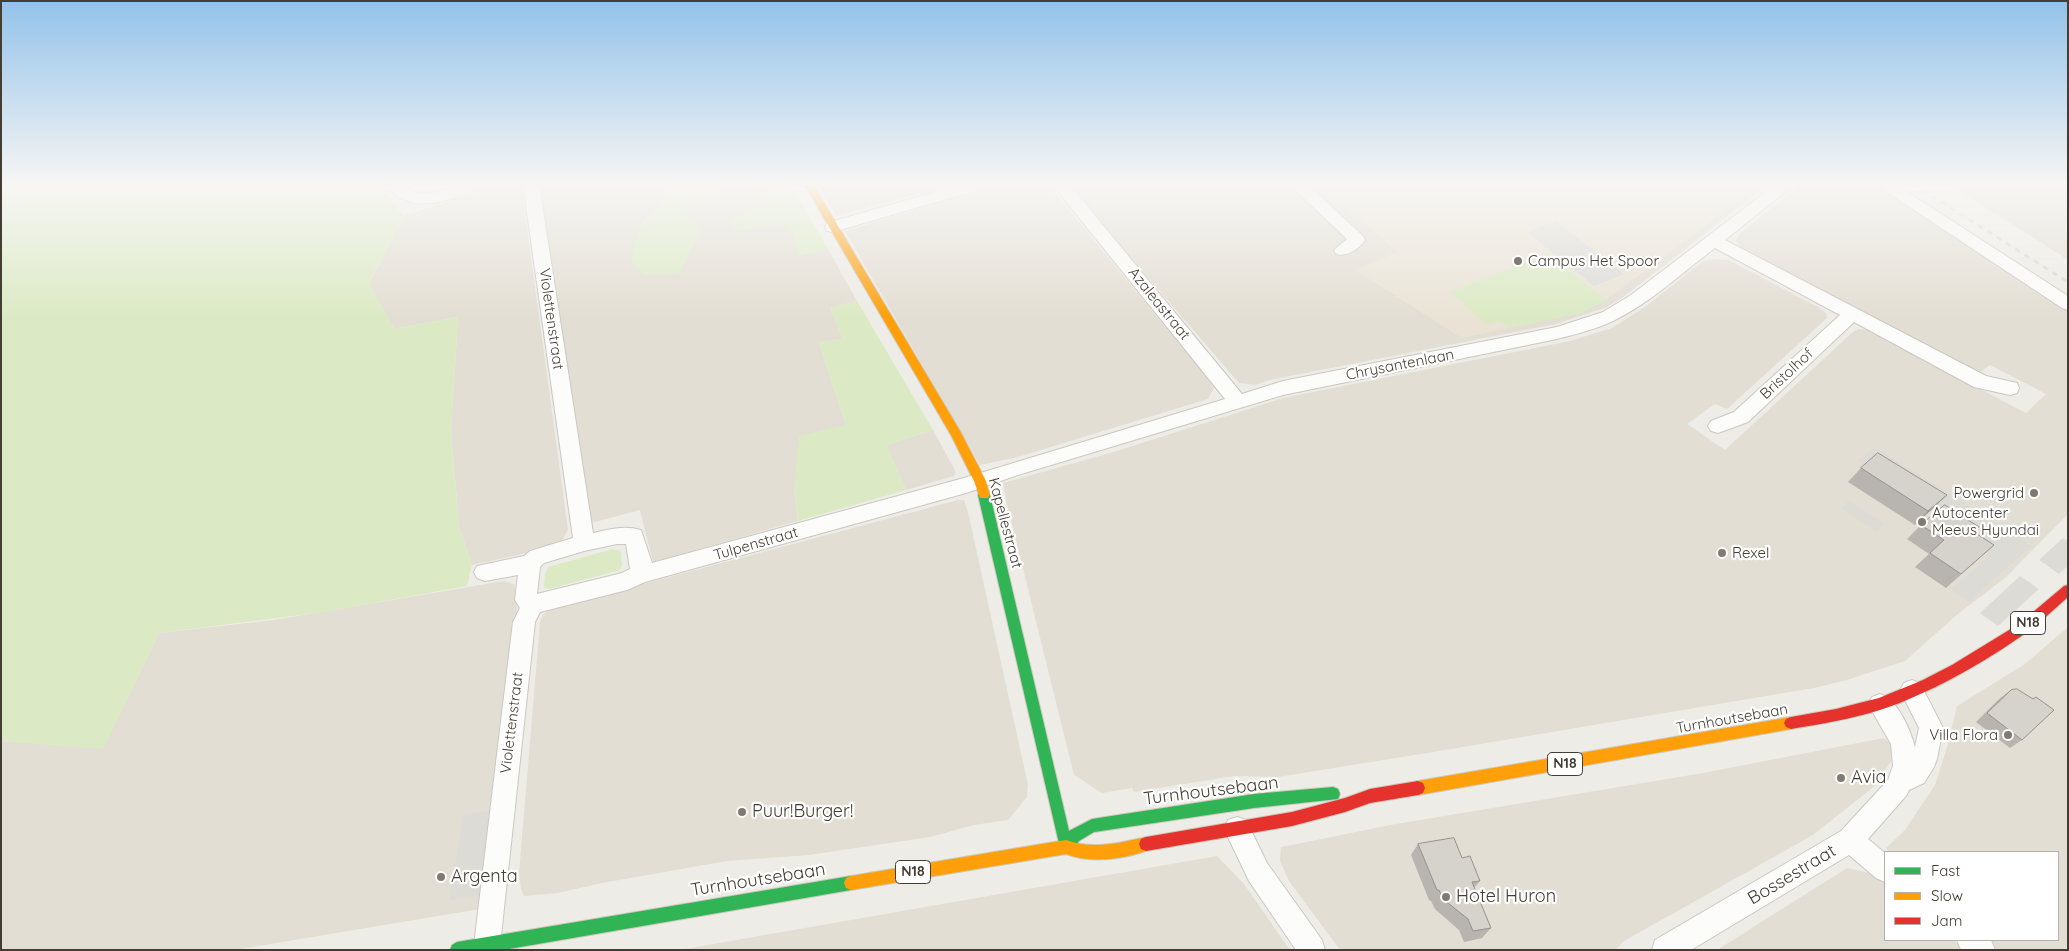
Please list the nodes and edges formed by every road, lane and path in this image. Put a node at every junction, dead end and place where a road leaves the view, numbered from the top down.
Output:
1 (538, 228) edge
2 (834, 228) edge
3 (1096, 228) edge
4 (1345, 228) edge
5 (1728, 228) edge
6 (1951, 228) edge
7 (1713, 240) junction
8 (1342, 250) dead end
9 (2068, 304) edge
10 (1852, 314) junction
11 (2010, 388) dead end
12 (1238, 402) junction
13 (1718, 426) dead end
14 (980, 480) junction
15 (584, 543) junction
16 (530, 564) junction
17 (485, 572) dead end
18 (641, 574) junction
19 (2068, 590) edge
20 (532, 605) junction
21 (1912, 690) junction
22 (1880, 704) junction
23 (1902, 781) junction
24 (1370, 796) junction
25 (1237, 829) junction
26 (1850, 840) junction
27 (1066, 847) junction
28 (1884, 869) edge
29 (1971, 941) edge
30 (487, 945) junction
31 (457, 950) edge
32 (1312, 950) edge
33 (1666, 950) edge
34 (1982, 950) edge

1 - 15 street, Violettenstraat
2 - 14 main road, Kapellestraat
3 - 12 street, Azaleastraat
4 - 8 street
5 - 7 street, Chrysantenlaan
6 - 9 street
7 - 10 street
7 - 12 street, Chrysantenlaan
10 - 11 street
10 - 13 street, Bristolhof
12 - 14 street, Chrysantenlaan
14 - 18 street, Tulpenstraat
14 - 27 main road, Kapellestraat
15 - 16 street
15 - 18 street
16 - 17 street
16 - 20 street
18 - 20 street, Tulpenstraat
19 - 21 main road, Turnhoutsebaan / N18
20 - 30 street, Violettenstraat
21 - 22 main road, Turnhoutsebaan / N18
21 - 23 street, Bossestraat
22 - 23 street
22 - 24 main road, Turnhoutsebaan / N18
23 - 26 street, Bossestraat
24 - 25 main road, Turnhoutsebaan / N18
24 - 27 main road, Turnhoutsebaan / N18
25 - 27 main road, Turnhoutsebaan / N18
25 - 32 street
26 - 28 street
26 - 33 street, Bossestraat
27 - 30 main road, Turnhoutsebaan / N18
29 - 34 street
30 - 31 main road, Turnhoutsebaan / N18

